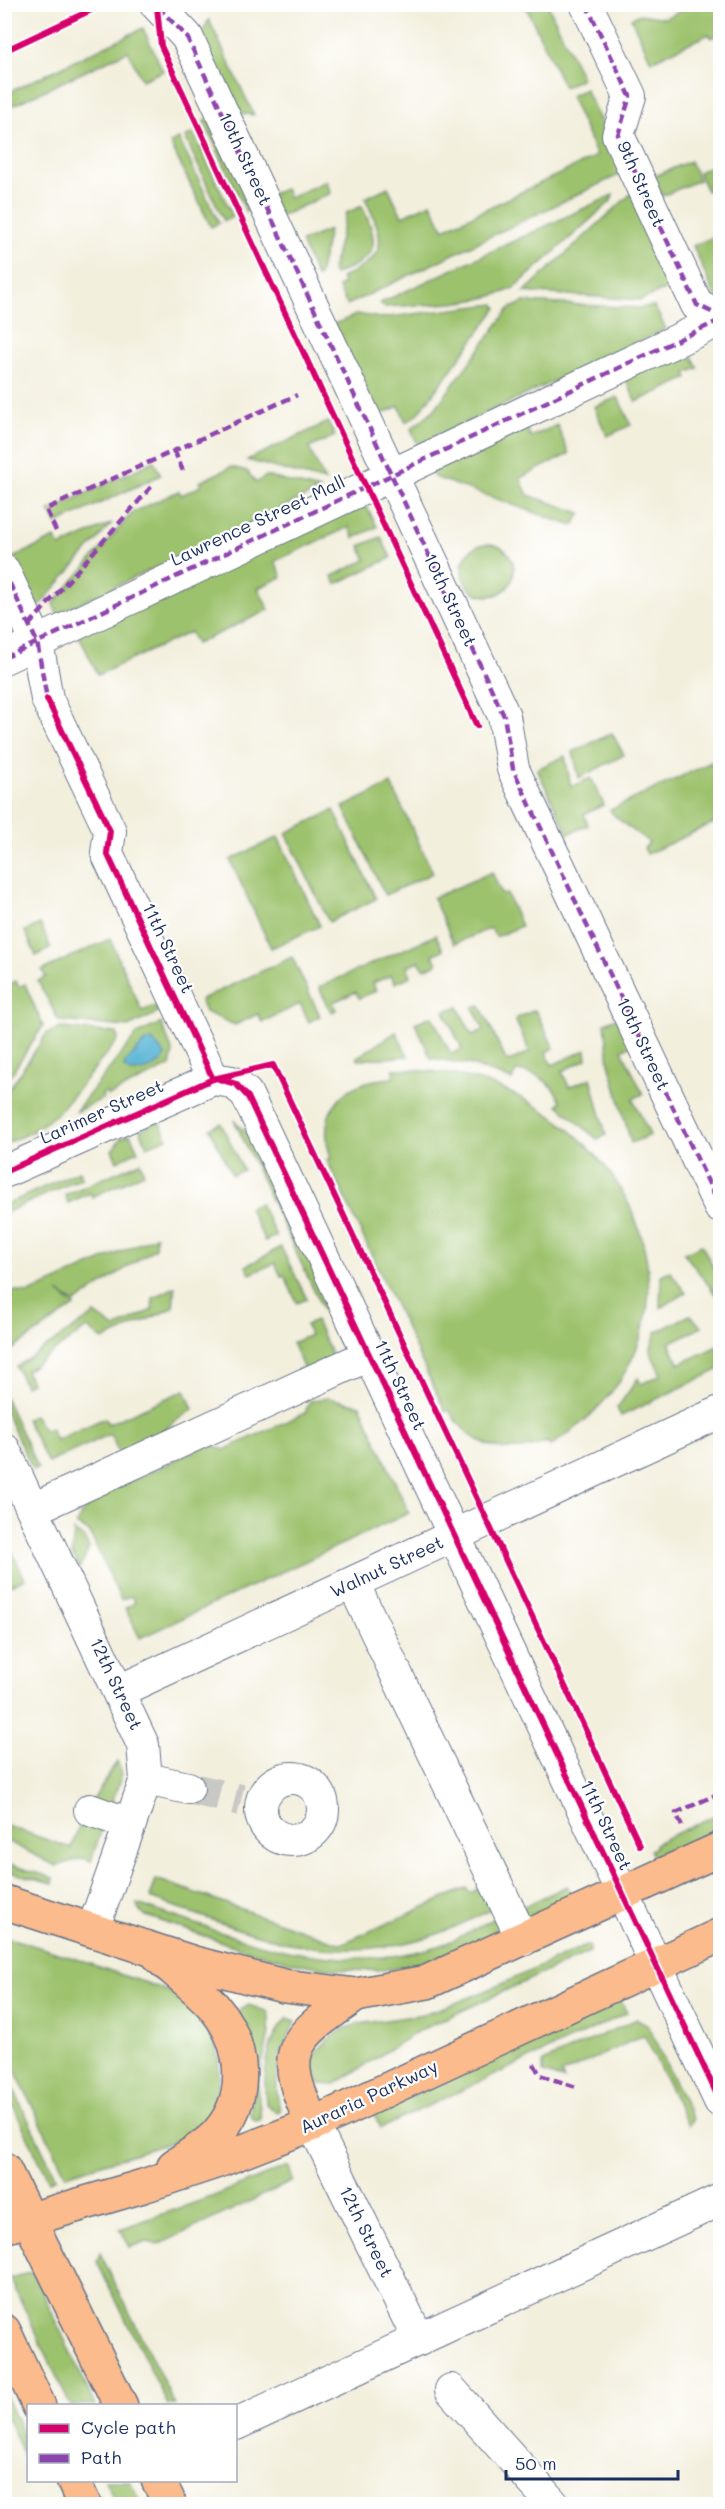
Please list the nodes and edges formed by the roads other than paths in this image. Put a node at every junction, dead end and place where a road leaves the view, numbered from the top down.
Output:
1 (156, 4) edge
2 (586, 4) edge
3 (720, 315) edge
4 (720, 320) edge
5 (393, 475) junction
6 (4, 572) edge
7 (37, 642) junction
8 (4, 658) edge
9 (213, 1079) junction
10 (4, 1173) edge
11 (720, 1207) edge
12 (369, 1355) junction
13 (720, 1412) edge
14 (4, 1449) edge
15 (33, 1509) junction
16 (454, 1536) junction
17 (353, 1583) junction
18 (119, 1691) junction
19 (146, 1779) junction
20 (188, 1788) tunnel mouth
21 (90, 1810) dead end
22 (130, 1824) junction
23 (720, 1849) edge
24 (623, 1895) junction
25 (4, 1902) edge
26 (93, 1929) junction
27 (720, 1935) edge
28 (523, 1940) junction
29 (151, 1950) junction
30 (656, 1965) junction
31 (357, 1995) junction
32 (720, 2101) edge
33 (313, 2124) junction
34 (4, 2169) edge
35 (142, 2187) junction
36 (720, 2200) edge
37 (18, 2224) edge
38 (6, 2336) edge
39 (419, 2340) junction
40 (451, 2390) dead end
41 (38, 2404) edge
42 (121, 2404) edge
43 (237, 2424) edge
44 (73, 2482) edge
45 (158, 2482) edge
46 (84, 2505) edge
47 (170, 2505) edge
48 (553, 2505) edge

1 - 5 street, 10th Street
2 - 3 street, 9th Street
4 - 5 street, Lawrence Street Mall
5 - 7 street, Lawrence Street Mall
5 - 11 street, 10th Street
6 - 7 street, 11th Street
7 - 8 street, Lawrence Street Mall
7 - 9 street, 11th Street
9 - 10 street, Larimer Street
9 - 12 street, 11th Street
12 - 15 street
12 - 16 street, 11th Street
13 - 16 street, Walnut Street
14 - 15 street, 12th Street
15 - 18 street, 12th Street
16 - 17 street, Walnut Street
16 - 24 street, 11th Street
17 - 18 street, Walnut Street
17 - 28 street
18 - 19 street, 12th Street
19 - 20 street
19 - 22 street, 12th Street
21 - 22 street
22 - 26 street, 12th Street
23 - 24 main road
24 - 28 main road
24 - 30 street, 11th Street
25 - 26 main road
26 - 29 main road
27 - 30 main road, Auraria Parkway
28 - 31 main road
29 - 31 main road
29 - 35 main road
30 - 32 street, 11th Street
30 - 33 main road, Auraria Parkway
31 - 33 main road
33 - 35 main road, Auraria Parkway
33 - 39 street, 12th Street
34 - 37 main road
35 - 37 main road, Auraria Parkway
36 - 39 street
37 - 42 main road
38 - 41 main road
39 - 43 street
40 - 48 street
44 - 46 main road
45 - 47 main road

